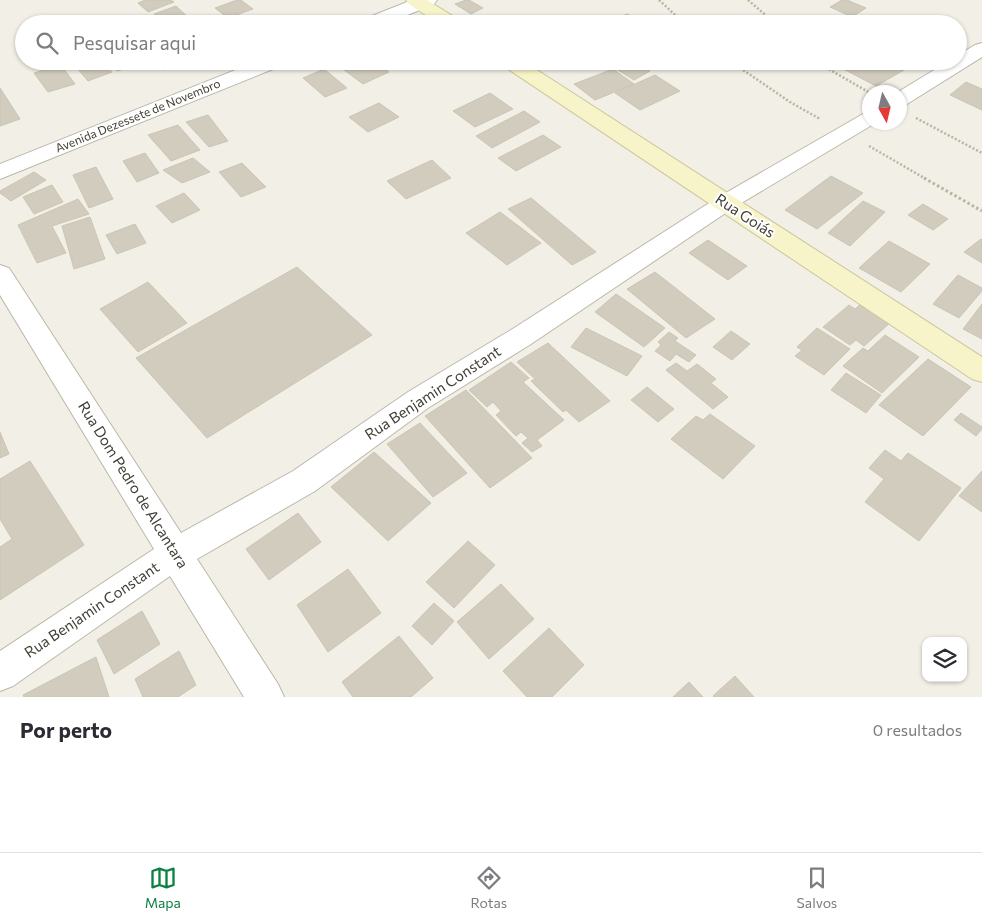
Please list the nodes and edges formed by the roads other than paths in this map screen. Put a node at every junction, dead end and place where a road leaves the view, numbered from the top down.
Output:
1 (421, 1) edge
2 (389, 15) edge
3 (440, 15) edge
4 (982, 49) edge
5 (967, 58) edge
6 (254, 70) edge
7 (523, 70) edge
8 (948, 70) edge
9 (907, 96) edge
10 (862, 123) edge
11 (0, 172) edge
12 (725, 203) junction
13 (0, 274) edge
14 (982, 371) edge
15 (176, 553) junction
16 (0, 673) edge
17 (265, 697) edge

1 - 2 street
1 - 3 street
4 - 5 street
6 - 11 street, Avenida Dezessete de Novembro
7 - 12 street, Rua Goiás
8 - 9 street
10 - 12 street, Rua Benjamin Constant
12 - 14 street, Rua Goiás
12 - 15 street, Rua Benjamin Constant
13 - 15 street, Rua Dom Pedro de Alcantara
15 - 16 street, Rua Benjamin Constant
15 - 17 street, Rua Dom Pedro de Alcantara

